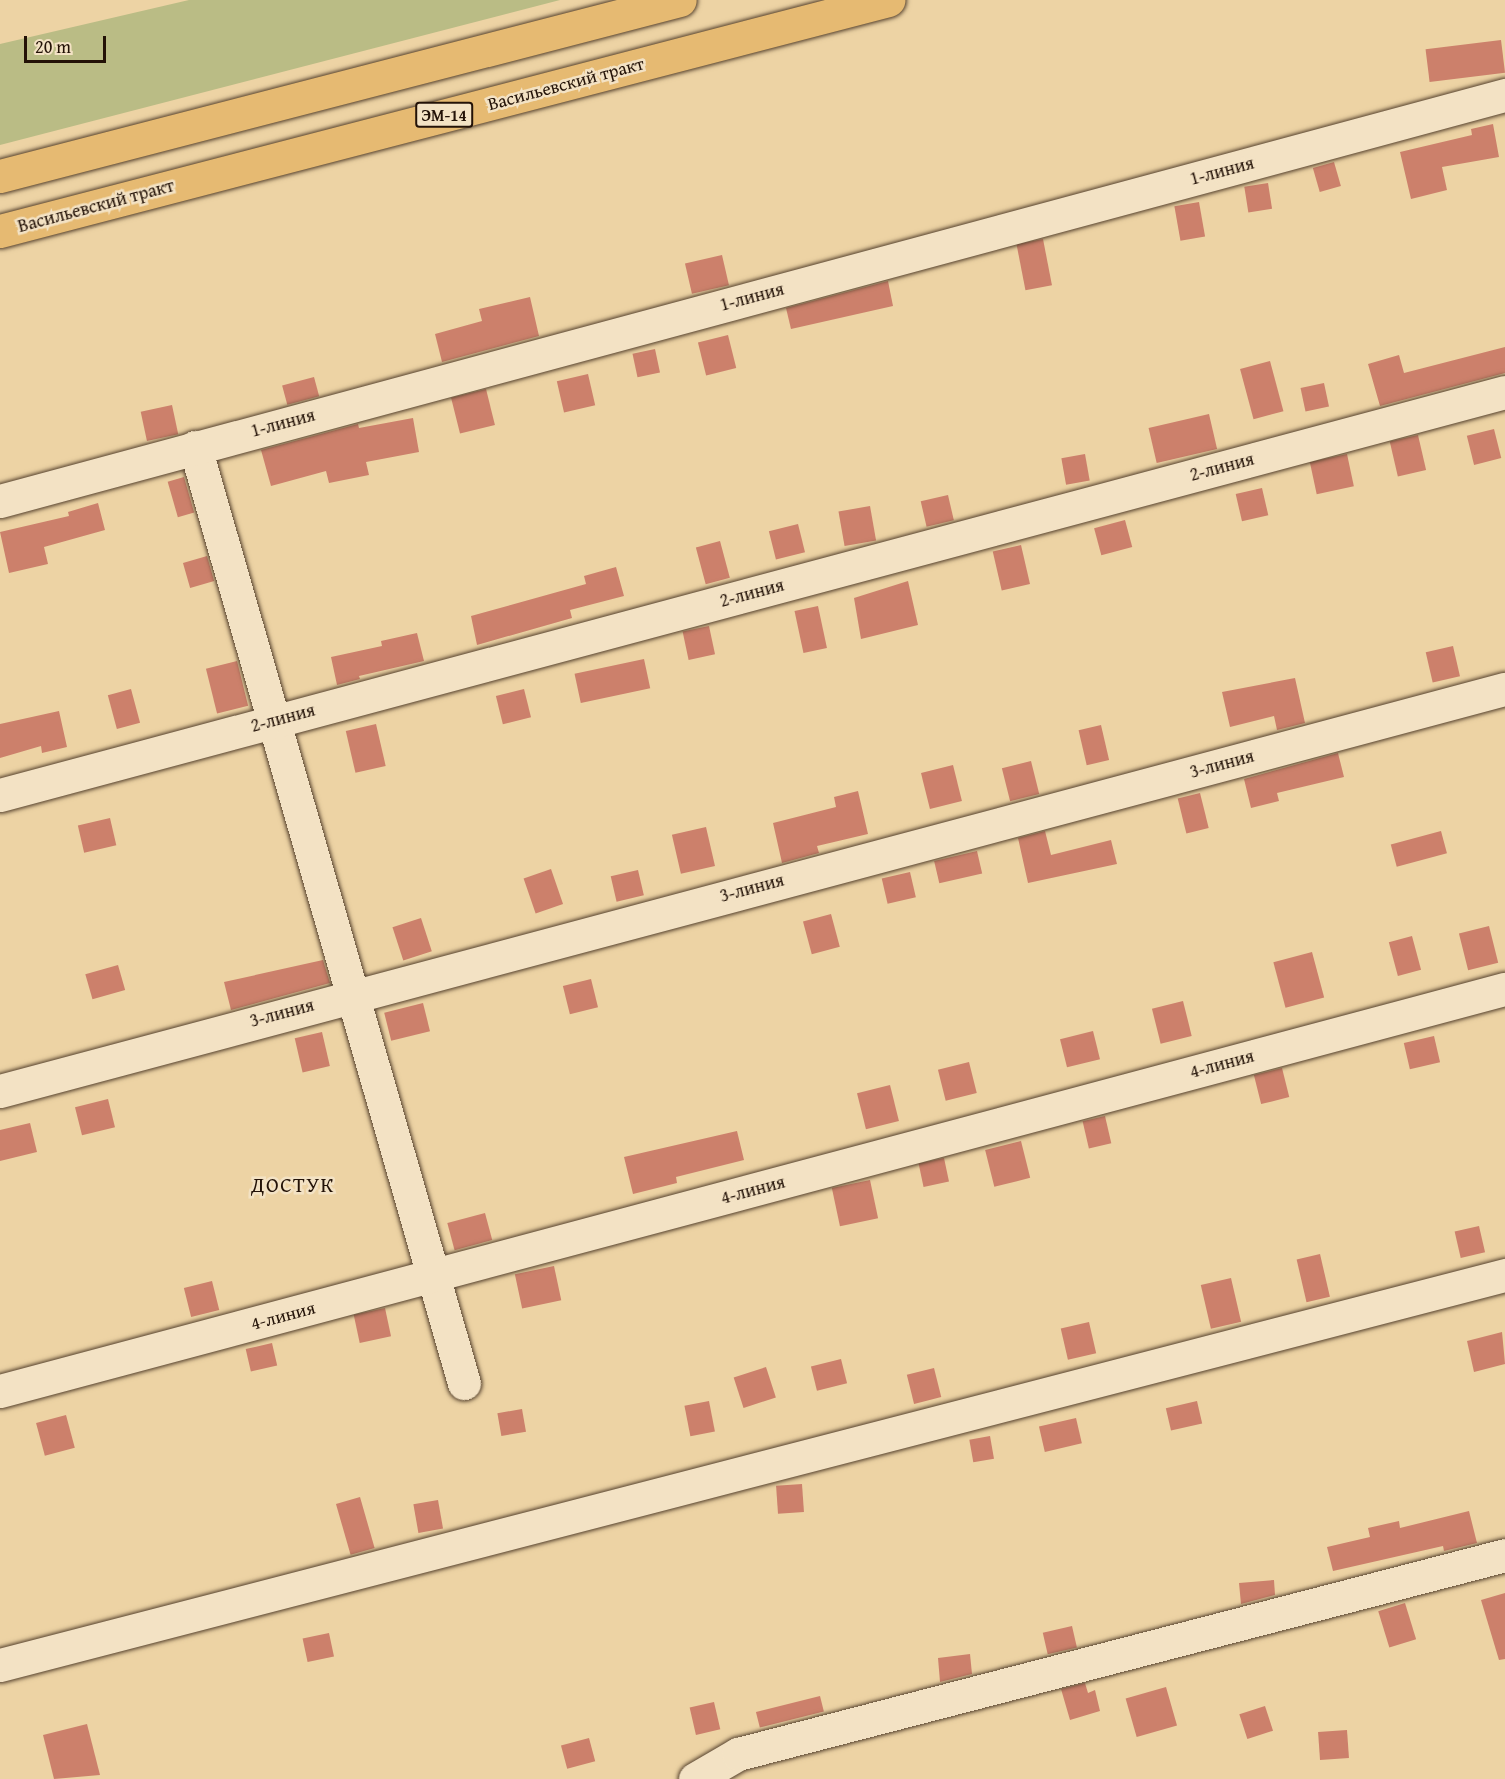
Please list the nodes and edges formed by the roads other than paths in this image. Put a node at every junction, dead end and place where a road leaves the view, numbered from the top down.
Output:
1 (680, 0) edge
2 (888, 0) edge
3 (1505, 95) edge
4 (0, 176) edge
5 (0, 231) edge
6 (1505, 392) edge
7 (195, 447) junction
8 (0, 501) edge
9 (1505, 689) edge
10 (274, 721) junction
11 (0, 795) edge
12 (1505, 988) edge
13 (353, 994) junction
14 (0, 1091) edge
15 (1505, 1275) edge
16 (433, 1276) junction
17 (464, 1383) dead end
18 (0, 1391) edge
19 (1505, 1555) edge
20 (0, 1665) edge
21 (695, 1779) edge

1 - 4 main road
2 - 5 main road, Васильевский тракт / ЭМ-14
3 - 7 street, 1-линия
6 - 10 street, 2-линия
7 - 8 street, 1-линия
7 - 10 street
9 - 13 street, 3-линия
10 - 11 street, 2-линия
10 - 13 street
12 - 16 street, 4-линия
13 - 14 street, 3-линия
13 - 16 street
15 - 20 street
16 - 17 street
16 - 18 street, 4-линия
19 - 21 street

